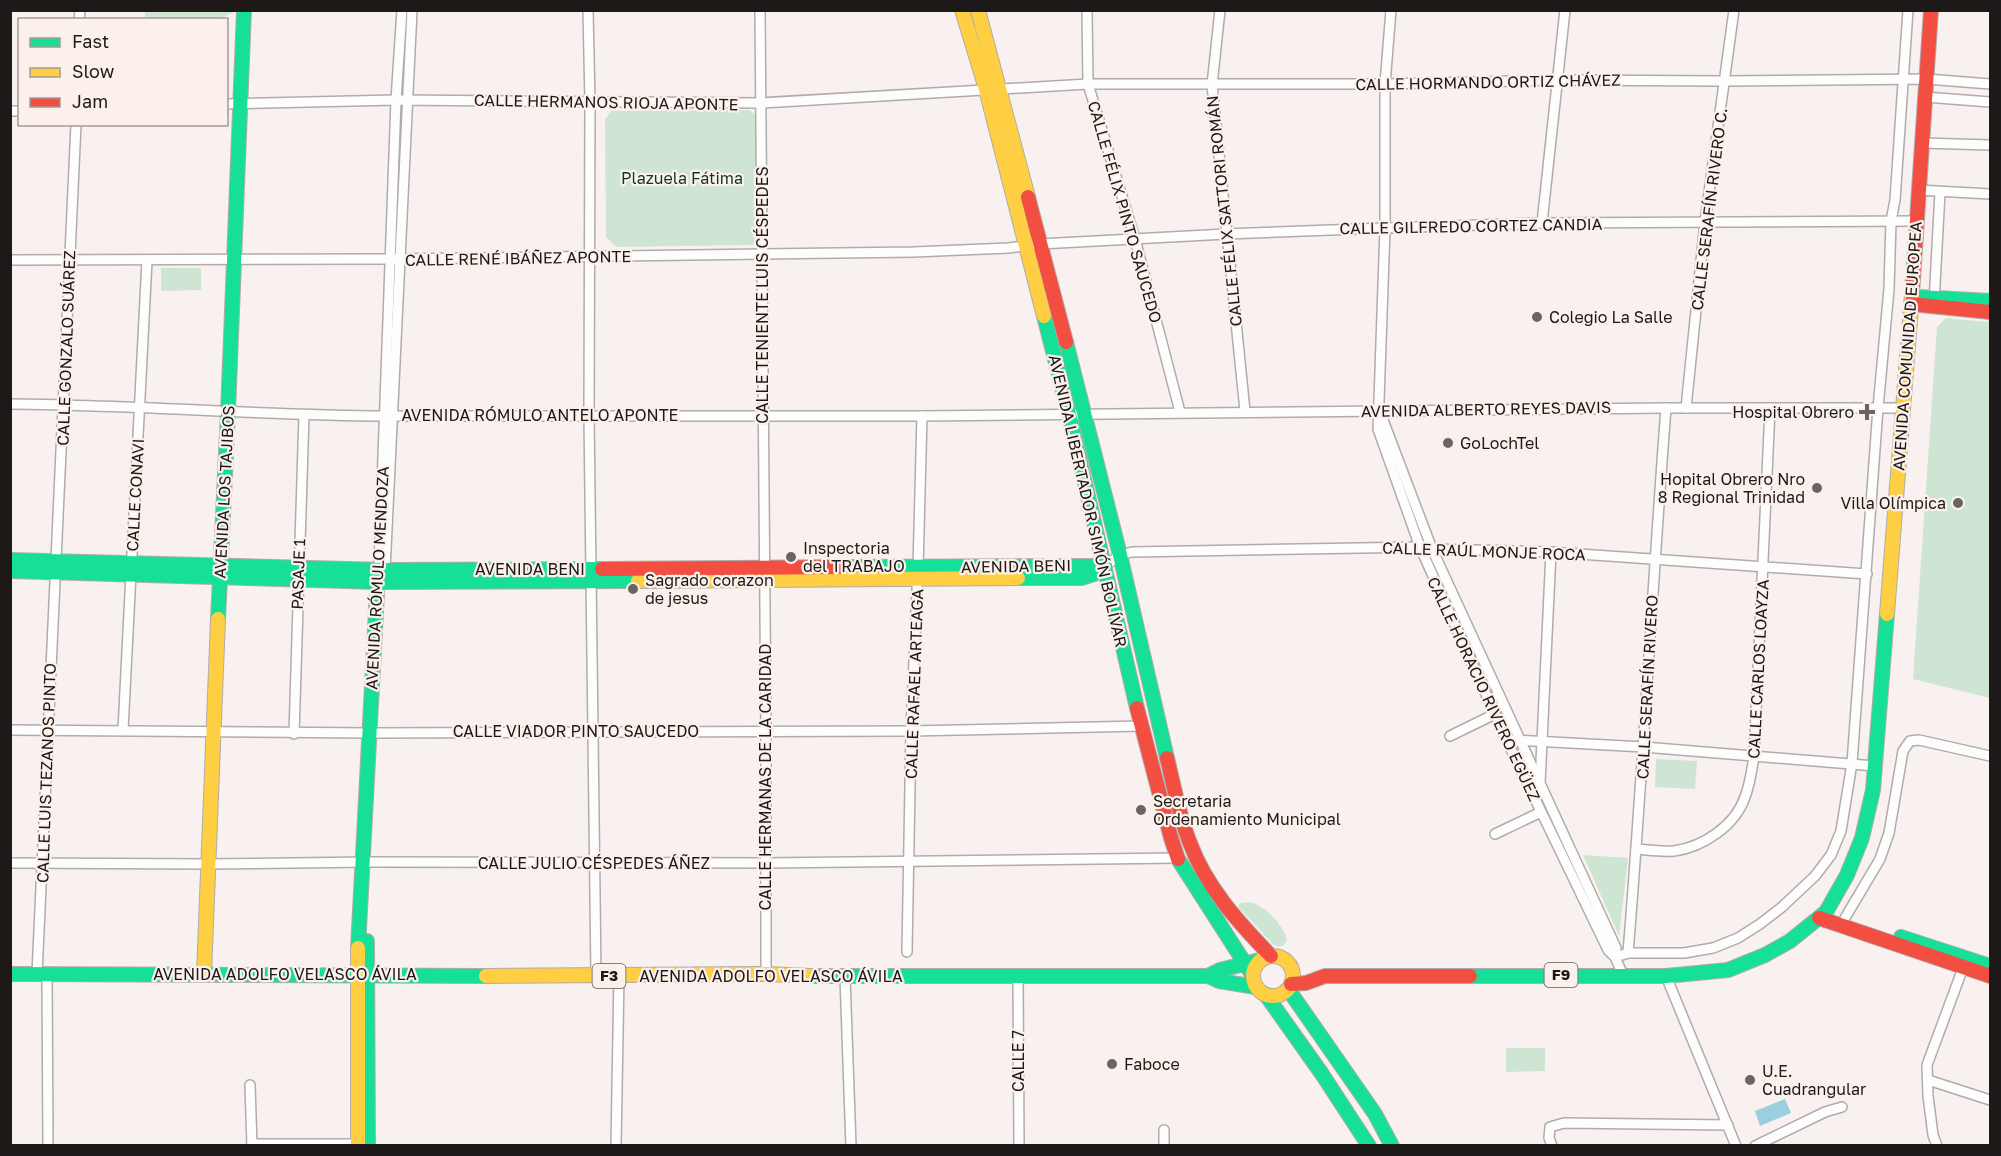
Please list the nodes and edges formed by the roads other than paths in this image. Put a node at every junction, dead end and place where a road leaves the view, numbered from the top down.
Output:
1 (244, 10) edge
2 (402, 10) edge
3 (412, 10) edge
4 (588, 10) edge
5 (760, 10) edge
6 (962, 10) edge
7 (978, 10) edge
8 (1087, 10) edge
9 (1220, 10) edge
10 (1391, 10) edge
11 (1565, 10) edge
12 (1734, 10) edge
13 (1908, 10) edge
14 (1931, 10) edge
15 (1927, 79) junction
16 (1556, 80) junction
17 (1903, 80) junction
18 (1724, 81) junction
19 (1088, 84) junction
20 (1385, 84) junction
21 (1990, 84) edge
22 (1212, 85) junction
23 (1000, 88) junction
24 (986, 89) junction
25 (1925, 97) junction
26 (396, 100) junction
27 (408, 100) junction
28 (590, 102) junction
29 (1990, 102) edge
30 (760, 103) junction
31 (233, 104) edge
32 (76, 126) edge
33 (1922, 142) junction
34 (1990, 145) edge
35 (1918, 190) junction
36 (1940, 192) junction
37 (1990, 194) edge
38 (1891, 221) junction
39 (1916, 221) junction
40 (1705, 222) junction
41 (1542, 223) junction
42 (1385, 228) junction
43 (1226, 234) junction
44 (1135, 239) junction
45 (1040, 244) junction
46 (1026, 246) junction
47 (762, 254) junction
48 (589, 257) junction
49 (69, 259) junction
50 (233, 259) junction
51 (395, 259) junction
52 (10, 260) edge
53 (147, 260) junction
54 (1911, 300) junction
55 (1990, 301) edge
56 (1934, 302) junction
57 (1990, 312) edge
58 (10, 404) edge
59 (64, 404) junction
60 (140, 408) junction
61 (1666, 408) junction
62 (1686, 408) junction
63 (1878, 408) junction
64 (1903, 408) junction
65 (1770, 409) junction
66 (1379, 410) junction
67 (1245, 411) junction
68 (228, 412) junction
69 (1180, 412) junction
70 (1069, 414) junction
71 (1085, 414) junction
72 (304, 415) junction
73 (590, 415) junction
74 (763, 415) junction
75 (388, 416) junction
76 (922, 416) junction
77 (1420, 547) junction
78 (1432, 549) junction
79 (1551, 552) junction
80 (1120, 555) junction
81 (1654, 558) junction
82 (10, 560) edge
83 (1105, 566) junction
84 (1763, 566) junction
85 (55, 567) junction
86 (132, 569) junction
87 (10, 571) edge
88 (220, 572) junction
89 (298, 573) junction
90 (918, 573) junction
91 (1867, 574) junction
92 (592, 575) junction
93 (764, 575) junction
94 (381, 576) junction
95 (1495, 714) junction
96 (1141, 726) junction
97 (10, 730) edge
98 (47, 730) junction
99 (123, 730) junction
100 (766, 730) junction
101 (212, 731) junction
102 (592, 731) junction
103 (911, 731) junction
104 (373, 733) junction
105 (294, 734) junction
106 (1450, 736) dead end
107 (1506, 739) junction
108 (1519, 741) junction
109 (1542, 741) junction
110 (1644, 747) junction
111 (1754, 756) junction
112 (1990, 756) edge
113 (1852, 763) junction
114 (1875, 766) junction
115 (1540, 784) junction
116 (1529, 787) junction
117 (1541, 812) junction
118 (1495, 834) dead end
119 (1636, 849) junction
120 (1178, 858) junction
121 (367, 862) junction
122 (10, 863) edge
123 (42, 863) junction
124 (593, 863) junction
125 (909, 863) junction
126 (207, 864) junction
127 (766, 864) junction
128 (1823, 915) junction
129 (1845, 918) junction
130 (907, 952) dead end
131 (1628, 953) junction
132 (1615, 957) junction
133 (1266, 958) junction
134 (1244, 963) junction
135 (1990, 966) edge
136 (1291, 968) junction
137 (1963, 968) junction
138 (10, 974) edge
139 (42, 974) junction
140 (204, 974) junction
141 (362, 975) junction
142 (766, 975) junction
143 (1623, 975) junction
144 (596, 976) junction
145 (619, 976) junction
146 (1208, 976) junction
147 (1325, 976) junction
148 (1666, 976) junction
149 (1990, 976) edge
150 (845, 977) junction
151 (1018, 977) junction
152 (1258, 986) junction
153 (1290, 986) junction
154 (1310, 1019) junction
155 (1928, 1080) junction
156 (250, 1085) dead end
157 (1990, 1100) edge
158 (1842, 1107) dead end
159 (1728, 1125) junction
160 (1164, 1130) dead end
161 (252, 1145) edge
162 (363, 1145) edge
163 (48, 1146) edge
164 (616, 1146) edge
165 (851, 1146) edge
166 (1019, 1146) edge
167 (1164, 1146) edge
168 (1369, 1146) edge
169 (1392, 1146) edge
170 (1552, 1146) edge
171 (1736, 1146) edge
172 (1755, 1146) edge
173 (1937, 1146) edge

1 - 31 main road, AVENIDA LOS TAJIBOS
2 - 26 street, AVENIDA RÓMULO MENDOZA
3 - 27 street, AVENIDA RÓMULO MENDOZA
4 - 28 street
5 - 30 street, CALLE TENIENTE LUIS CÉSPEDES
6 - 24 main road, AVENIDA LIBERTADOR SIMÓN BOLÍVAR
7 - 23 main road, AVENIDA LIBERTADOR SIMÓN BOLÍVAR
8 - 19 street, CALLE FÉLIX PINTO SAUCEDO
9 - 22 street, CALLE FÉLIX SATTORI ROMÁN
10 - 20 street, CALLE HORACIO RIVERO EGÜEZ
11 - 16 street
12 - 18 street, CALLE SERAFÍN RIVERO C.
13 - 17 street
14 - 15 main road, AVENIDA COMUNIDAD EUROPEA / F9
15 - 17 street, CALLE HORMANDO ORTIZ CHÁVEZ
15 - 21 street, CALLE HORMANDO ORTIZ CHÁVEZ
15 - 25 main road, AVENIDA COMUNIDAD EUROPEA / F9
16 - 18 street, CALLE HORMANDO ORTIZ CHÁVEZ
16 - 20 street, CALLE HORMANDO ORTIZ CHÁVEZ
16 - 41 street
17 - 18 street, CALLE HORMANDO ORTIZ CHÁVEZ
17 - 38 street
18 - 40 street, CALLE SERAFÍN RIVERO C.
19 - 22 street, CALLE HORMANDO ORTIZ CHÁVEZ
19 - 23 street, CALLE HORMANDO ORTIZ CHÁVEZ
19 - 44 street, CALLE FÉLIX PINTO SAUCEDO
20 - 22 street, CALLE HORMANDO ORTIZ CHÁVEZ
20 - 42 street, CALLE HORACIO RIVERO EGÜEZ
22 - 43 street, CALLE FÉLIX SATTORI ROMÁN
23 - 24 street, CALLE HORMANDO ORTIZ CHÁVEZ
23 - 45 main road, AVENIDA LIBERTADOR SIMÓN BOLÍVAR
24 - 30 street, CALLE HERMANOS RIOJA APONTE
24 - 46 main road, AVENIDA LIBERTADOR SIMÓN BOLÍVAR
25 - 29 street
25 - 33 main road, AVENIDA COMUNIDAD EUROPEA / F9
26 - 27 street, CALLE HERMANOS RIOJA APONTE
26 - 31 street, CALLE HERMANOS RIOJA APONTE
26 - 51 street, AVENIDA RÓMULO MENDOZA
27 - 28 street, CALLE HERMANOS RIOJA APONTE
27 - 51 street, AVENIDA RÓMULO MENDOZA
28 - 30 street, CALLE HERMANOS RIOJA APONTE
28 - 48 street
30 - 47 street, CALLE TENIENTE LUIS CÉSPEDES
31 - 50 main road, AVENIDA LOS TAJIBOS
32 - 49 street, CALLE GONZALO SUÁREZ
33 - 34 street
33 - 35 main road, AVENIDA COMUNIDAD EUROPEA / F9
35 - 36 street
35 - 39 main road, AVENIDA COMUNIDAD EUROPEA / F9
36 - 37 street
36 - 56 street
38 - 39 street, CALLE GILFREDO CORTEZ CANDIA
38 - 40 street, CALLE GILFREDO CORTEZ CANDIA
38 - 63 street
39 - 54 main road, AVENIDA COMUNIDAD EUROPEA / F9
40 - 41 street, CALLE GILFREDO CORTEZ CANDIA
40 - 62 street, CALLE SERAFÍN RIVERO C.
41 - 42 street, CALLE GILFREDO CORTEZ CANDIA
42 - 43 street, CALLE GILFREDO CORTEZ CANDIA
42 - 66 street, CALLE HORACIO RIVERO EGÜEZ
43 - 44 street, CALLE GILFREDO CORTEZ CANDIA
43 - 67 street, CALLE FÉLIX SATTORI ROMÁN
44 - 45 street, CALLE GILFREDO CORTEZ CANDIA
44 - 69 street, CALLE FÉLIX PINTO SAUCEDO
45 - 46 street, CALLE GILFREDO CORTEZ CANDIA
45 - 71 main road, AVENIDA LIBERTADOR SIMÓN BOLÍVAR
46 - 47 street, CALLE RENÉ IBÁÑEZ APONTE
46 - 70 main road, AVENIDA LIBERTADOR SIMÓN BOLÍVAR
47 - 48 street, CALLE RENÉ IBÁÑEZ APONTE
47 - 74 street, CALLE TENIENTE LUIS CÉSPEDES
48 - 51 street, CALLE RENÉ IBÁÑEZ APONTE
48 - 73 street
49 - 52 street, CALLE RENÉ IBÁÑEZ APONTE
49 - 53 street, CALLE RENÉ IBÁÑEZ APONTE
49 - 59 street, CALLE GONZALO SUÁREZ
50 - 51 street, CALLE RENÉ IBÁÑEZ APONTE
50 - 53 street, CALLE RENÉ IBÁÑEZ APONTE
50 - 68 main road, AVENIDA LOS TAJIBOS
51 - 75 street, AVENIDA RÓMULO MENDOZA
53 - 60 street, CALLE CONAVI
54 - 56 main road
54 - 64 main road, AVENIDA COMUNIDAD EUROPEA / F9
55 - 56 main road
56 - 57 main road
58 - 59 street, AVENIDA RÓMULO ANTELO APONTE
59 - 60 street, AVENIDA RÓMULO ANTELO APONTE
59 - 85 street, CALLE GONZALO SUÁREZ
60 - 68 street, AVENIDA RÓMULO ANTELO APONTE
60 - 86 street, CALLE CONAVI
61 - 62 street, AVENIDA ALBERTO REYES DAVIS
61 - 66 street, AVENIDA ALBERTO REYES DAVIS
61 - 81 street, CALLE SERAFÍN RIVERO
62 - 65 street, AVENIDA ALBERTO REYES DAVIS
63 - 64 street, AVENIDA ALBERTO REYES DAVIS
63 - 65 street, AVENIDA ALBERTO REYES DAVIS
63 - 91 street
64 - 114 main road, AVENIDA COMUNIDAD EUROPEA / F9
65 - 84 street, CALLE CARLOS LOAYZA
66 - 67 street, AVENIDA ALBERTO REYES DAVIS
66 - 77 street, CALLE HORACIO RIVERO EGÜEZ
66 - 78 street, CALLE HORACIO RIVERO EGÜEZ
67 - 69 street, AVENIDA ALBERTO REYES DAVIS
68 - 72 street, AVENIDA RÓMULO ANTELO APONTE
68 - 88 main road, AVENIDA LOS TAJIBOS
69 - 71 street, AVENIDA ALBERTO REYES DAVIS
70 - 71 street, AVENIDA ALBERTO REYES DAVIS
70 - 76 street, AVENIDA RÓMULO ANTELO APONTE
70 - 83 main road, AVENIDA LIBERTADOR SIMÓN BOLÍVAR
71 - 80 main road, AVENIDA LIBERTADOR SIMÓN BOLÍVAR
72 - 75 street, AVENIDA RÓMULO ANTELO APONTE
72 - 89 street, PASAJE 1
73 - 74 street, AVENIDA RÓMULO ANTELO APONTE
73 - 75 street, AVENIDA RÓMULO ANTELO APONTE
73 - 92 street
74 - 76 street, AVENIDA RÓMULO ANTELO APONTE
74 - 93 street, CALLE TENIENTE LUIS CÉSPEDES
75 - 94 street, AVENIDA RÓMULO MENDOZA
76 - 90 street, CALLE RAFAEL ARTEAGA
77 - 78 street, CALLE RAÚL MONJE ROCA
77 - 80 street, CALLE RAÚL MONJE ROCA
77 - 95 street, CALLE HORACIO RIVERO EGÜEZ
78 - 79 street, CALLE RAÚL MONJE ROCA
78 - 108 street, CALLE HORACIO RIVERO EGÜEZ
79 - 81 street, CALLE RAÚL MONJE ROCA
79 - 109 street
80 - 83 street, CALLE RAÚL MONJE ROCA
80 - 133 main road, AVENIDA LIBERTADOR SIMÓN BOLÍVAR
81 - 84 street, CALLE RAÚL MONJE ROCA
81 - 110 street, CALLE SERAFÍN RIVERO
82 - 85 main road, AVENIDA BENI
83 - 90 main road, AVENIDA BENI
83 - 96 main road, AVENIDA LIBERTADOR SIMÓN BOLÍVAR
84 - 91 street, CALLE RAÚL MONJE ROCA
84 - 111 street, CALLE CARLOS LOAYZA
85 - 86 main road, AVENIDA BENI
85 - 87 main road, AVENIDA BENI
85 - 98 street, CALLE LUIS TEZANOS PINTO
86 - 88 main road, AVENIDA BENI
86 - 99 street, CALLE CONAVI
88 - 89 main road, AVENIDA BENI
88 - 101 main road, AVENIDA LOS TAJIBOS
89 - 94 main road, AVENIDA BENI
89 - 105 street, PASAJE 1
90 - 93 main road, AVENIDA BENI
90 - 103 street, CALLE RAFAEL ARTEAGA
91 - 113 street
92 - 93 main road, AVENIDA BENI
92 - 94 main road, AVENIDA BENI
92 - 102 street
93 - 100 street, CALLE HERMANAS DE LA CARIDAD
94 - 104 main road, AVENIDA RÓMULO MENDOZA
95 - 106 street
95 - 107 street, CALLE HORACIO RIVERO EGÜEZ
96 - 103 street, CALLE VIADOR PINTO SAUCEDO
96 - 120 main road, AVENIDA LIBERTADOR SIMÓN BOLÍVAR
97 - 98 street, CALLE VIADOR PINTO SAUCEDO
98 - 99 street, CALLE VIADOR PINTO SAUCEDO
98 - 123 street, CALLE LUIS TEZANOS PINTO
99 - 101 street, CALLE VIADOR PINTO SAUCEDO
100 - 102 street, CALLE VIADOR PINTO SAUCEDO
100 - 103 street, CALLE VIADOR PINTO SAUCEDO
100 - 127 street, CALLE HERMANAS DE LA CARIDAD
101 - 105 street, CALLE VIADOR PINTO SAUCEDO
101 - 126 main road, AVENIDA LOS TAJIBOS
102 - 104 street, CALLE VIADOR PINTO SAUCEDO
102 - 124 street
103 - 125 street, CALLE RAFAEL ARTEAGA
104 - 105 street, CALLE VIADOR PINTO SAUCEDO
104 - 121 main road, AVENIDA RÓMULO MENDOZA
107 - 108 street
107 - 116 street, CALLE HORACIO RIVERO EGÜEZ
108 - 109 street
108 - 115 street, CALLE HORACIO RIVERO EGÜEZ
109 - 110 street
109 - 115 street
110 - 111 street
110 - 119 street, CALLE SERAFÍN RIVERO
111 - 113 street
111 - 119 street, CALLE CARLOS LOAYZA
112 - 129 street
113 - 114 street
113 - 131 street
114 - 128 main road, AVENIDA COMUNIDAD EUROPEA / F9
115 - 116 street
115 - 132 street, CALLE HORACIO RIVERO EGÜEZ
116 - 117 street, CALLE HORACIO RIVERO EGÜEZ
117 - 118 street
117 - 132 street, CALLE HORACIO RIVERO EGÜEZ
119 - 131 street, CALLE SERAFÍN RIVERO
120 - 125 street, CALLE JULIO CÉSPEDES ÁÑEZ
120 - 134 main road, AVENIDA LIBERTADOR SIMÓN BOLÍVAR
121 - 124 street, CALLE JULIO CÉSPEDES ÁÑEZ
121 - 126 street, CALLE JULIO CÉSPEDES ÁÑEZ
121 - 141 main road, AVENIDA RÓMULO MENDOZA
122 - 123 street, CALLE JULIO CÉSPEDES ÁÑEZ
123 - 126 street, CALLE JULIO CÉSPEDES ÁÑEZ
123 - 139 street, CALLE LUIS TEZANOS PINTO
124 - 127 street, CALLE JULIO CÉSPEDES ÁÑEZ
124 - 144 street
125 - 127 street, CALLE JULIO CÉSPEDES ÁÑEZ
125 - 130 street, CALLE RAFAEL ARTEAGA
126 - 140 main road, AVENIDA LOS TAJIBOS
127 - 142 street, CALLE HERMANAS DE LA CARIDAD
128 - 129 main road
128 - 137 main road
128 - 148 main road, AVENIDA COMUNIDAD EUROPEA / F9
129 - 135 main road
131 - 132 street
132 - 143 street, CALLE HORACIO RIVERO EGÜEZ
133 - 134 main road, AVENIDA ADOLFO VELASCO ÁVILA / F3
133 - 136 main road, F9
133 - 152 main road
134 - 146 main road, AVENIDA ADOLFO VELASCO ÁVILA / F3
134 - 152 main road, AVENIDA LIBERTADOR SIMÓN BOLÍVAR
136 - 147 main road, F9
136 - 153 main road
137 - 149 main road
137 - 155 street
138 - 139 main road, AVENIDA ADOLFO VELASCO ÁVILA / F3
139 - 140 main road, AVENIDA ADOLFO VELASCO ÁVILA / F3
139 - 163 street, CALLE LUIS TEZANOS PINTO
140 - 141 main road, AVENIDA ADOLFO VELASCO ÁVILA / F3
141 - 144 main road, AVENIDA ADOLFO VELASCO ÁVILA / F3
141 - 162 main road, AVENIDA RÓMULO MENDOZA
142 - 145 main road, AVENIDA ADOLFO VELASCO ÁVILA / F3
142 - 150 main road, AVENIDA ADOLFO VELASCO ÁVILA / F3
143 - 147 main road, F9
143 - 148 main road, F9
144 - 145 main road, AVENIDA ADOLFO VELASCO ÁVILA / F3
145 - 164 street
146 - 151 main road, AVENIDA ADOLFO VELASCO ÁVILA / F3
146 - 152 main road, AVENIDA ADOLFO VELASCO ÁVILA / F3
147 - 153 main road, F9
147 - 154 main road
148 - 159 street
150 - 151 main road, AVENIDA ADOLFO VELASCO ÁVILA / F3
150 - 165 street
151 - 166 street, CALLE 7
152 - 153 main road, F9
152 - 168 main road, AVENIDA LIBERTADOR SIMÓN BOLÍVAR
153 - 154 main road
154 - 169 main road
155 - 157 street
155 - 173 street
156 - 161 street
158 - 172 street
159 - 170 street
159 - 171 street
160 - 167 street
161 - 162 street

